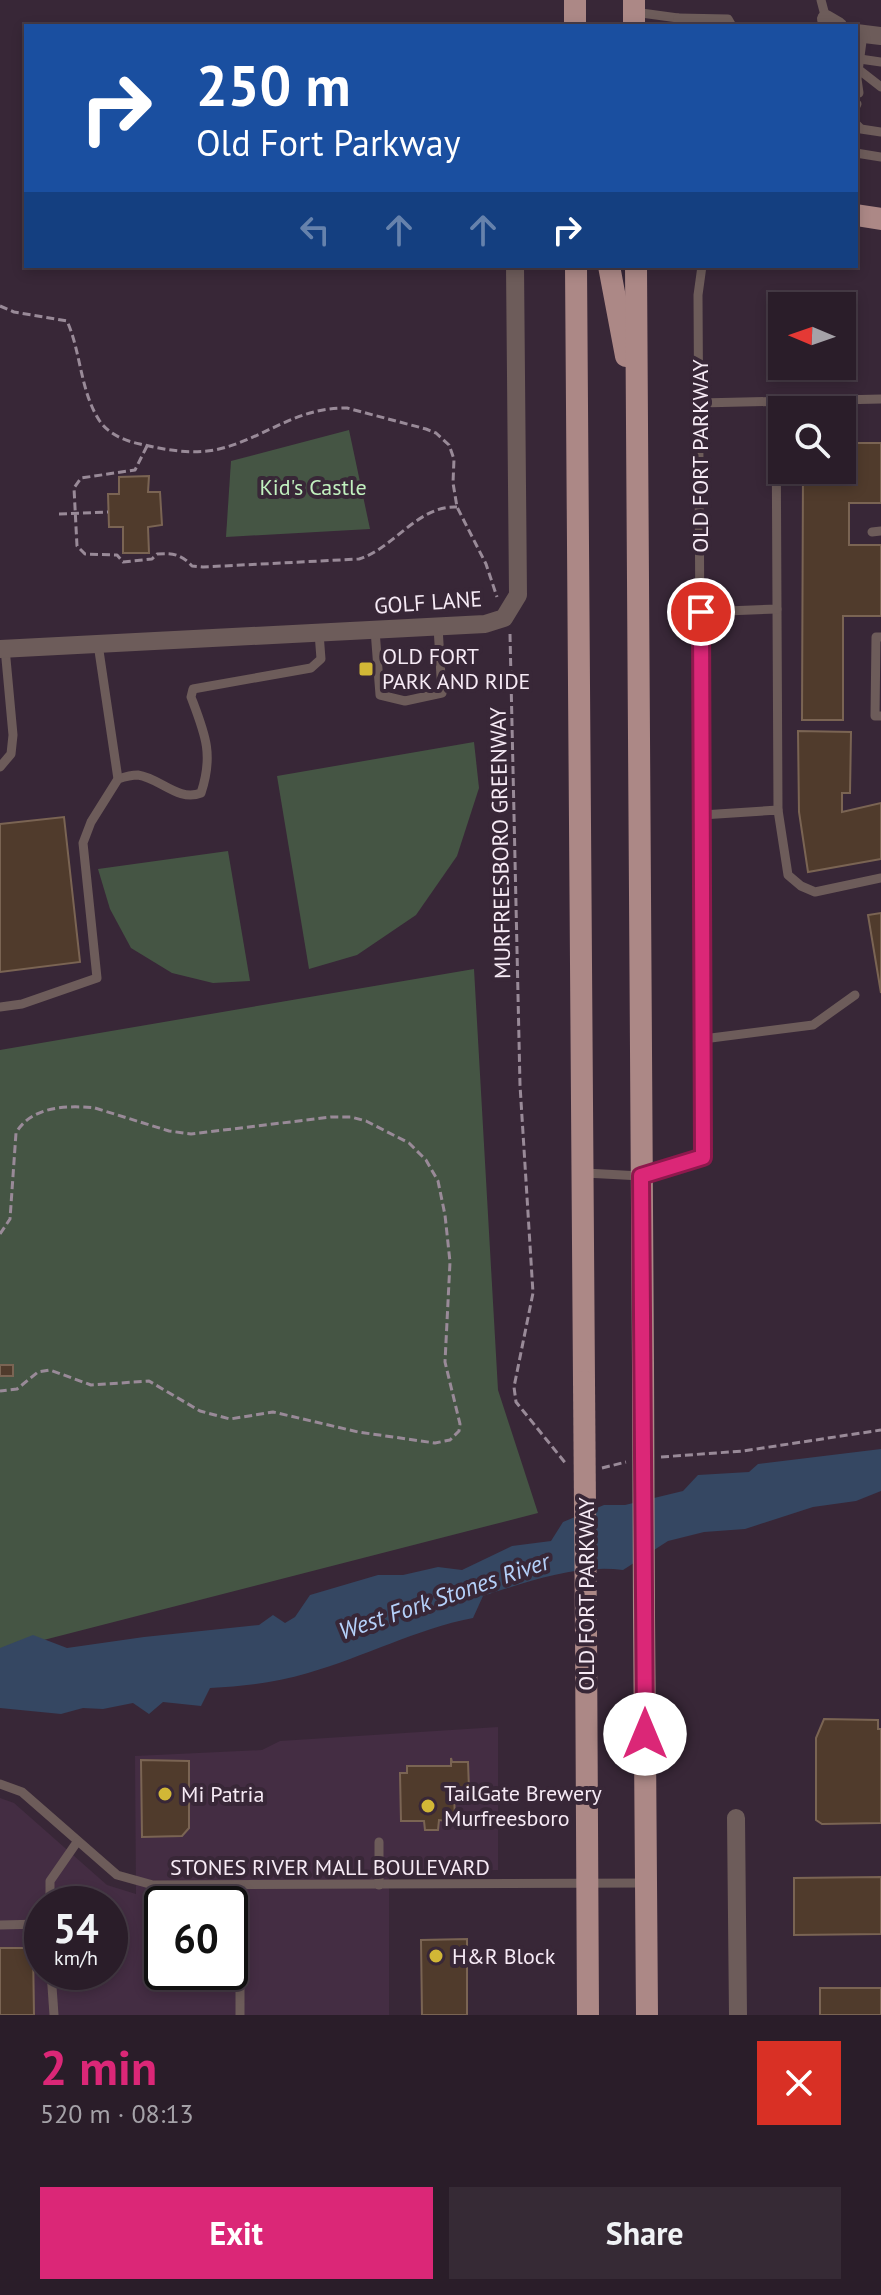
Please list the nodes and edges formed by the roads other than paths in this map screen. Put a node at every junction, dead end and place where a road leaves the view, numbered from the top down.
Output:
1 (575, 0) edge
2 (821, 0) edge
3 (634, 13) edge
4 (679, 22) edge
5 (832, 22) edge
6 (575, 24) edge
7 (731, 24) edge
8 (867, 34) edge
9 (881, 62) edge
10 (858, 67) edge
11 (858, 71) edge
12 (858, 72) edge
13 (881, 87) edge
14 (858, 126) edge
15 (881, 132) edge
16 (858, 153) edge
17 (881, 157) edge
18 (858, 215) edge
19 (881, 219) edge
20 (515, 268) edge
21 (576, 268) edge
22 (609, 268) edge
23 (636, 268) edge
24 (702, 268) edge
25 (856, 399) edge
26 (881, 399) edge
27 (768, 400) edge
28 (700, 403) junction
29 (636, 409) junction
30 (776, 484) edge
31 (777, 609) junction
32 (701, 612) junction
33 (438, 627) junction
34 (375, 630) junction
35 (319, 633) junction
36 (881, 637) edge
37 (98, 644) junction
38 (2, 648) edge
39 (4, 686) edge
40 (881, 716) edge
41 (0, 767) edge
42 (118, 779) junction
43 (778, 810) junction
44 (702, 815) junction
45 (881, 878) edge
46 (855, 995) dead end
47 (0, 1007) edge
48 (703, 1039) junction
49 (583, 1173) junction
50 (641, 1176) junction
51 (0, 1784) edge
52 (736, 1818) dead end
53 (77, 1842) junction
54 (379, 1842) dead end
55 (586, 1883) junction
56 (646, 1883) junction
57 (379, 1885) junction
58 (50, 1886) edge
59 (240, 1886) joint
60 (24, 1924) edge
61 (0, 1925) edge
62 (52, 1990) edge
63 (240, 1990) edge
64 (54, 2015) edge
65 (240, 2015) edge
66 (588, 2015) edge
67 (647, 2015) edge
68 (738, 2015) edge

1 - 6 main road
2 - 5 lane
3 - 4 lane
4 - 7 lane
8 - 10 lane
9 - 11 lane
12 - 13 lane
14 - 15 lane
16 - 17 lane
18 - 19 main road
20 - 33 street, GOLF LANE
21 - 49 main road, OLD FORT PARKWAY
22 - 29 main road
23 - 29 main road
24 - 28 lane, OLD FORT PARKWAY
25 - 26 lane
27 - 28 lane
28 - 32 lane, OLD FORT PARKWAY
29 - 50 main road
30 - 31 lane
31 - 32 lane
31 - 43 lane
32 - 44 lane, OLD FORT PARKWAY
33 - 34 street, GOLF LANE
33 - 34 lane
34 - 35 street, GOLF LANE
35 - 37 street, GOLF LANE
35 - 42 lane
36 - 40 lane
37 - 38 street, GOLF LANE
37 - 42 lane
38 - 39 lane
39 - 41 lane
42 - 47 lane
43 - 44 lane
43 - 45 lane
44 - 48 lane, OLD FORT PARKWAY
46 - 48 lane
48 - 50 lane, OLD FORT PARKWAY
49 - 50 lane, OLD FORT PARKWAY
49 - 55 main road, OLD FORT PARKWAY, bridge
50 - 56 main road, bridge
51 - 53 lane, STONES RIVER MALL BOULEVARD
52 - 68 street
53 - 58 lane
53 - 59 lane, STONES RIVER MALL BOULEVARD
54 - 57 lane
55 - 56 lane, STONES RIVER MALL BOULEVARD
55 - 57 lane, STONES RIVER MALL BOULEVARD
55 - 66 main road, OLD FORT PARKWAY
56 - 67 main road
57 - 59 lane, STONES RIVER MALL BOULEVARD
60 - 61 lane
62 - 64 lane
63 - 65 lane

